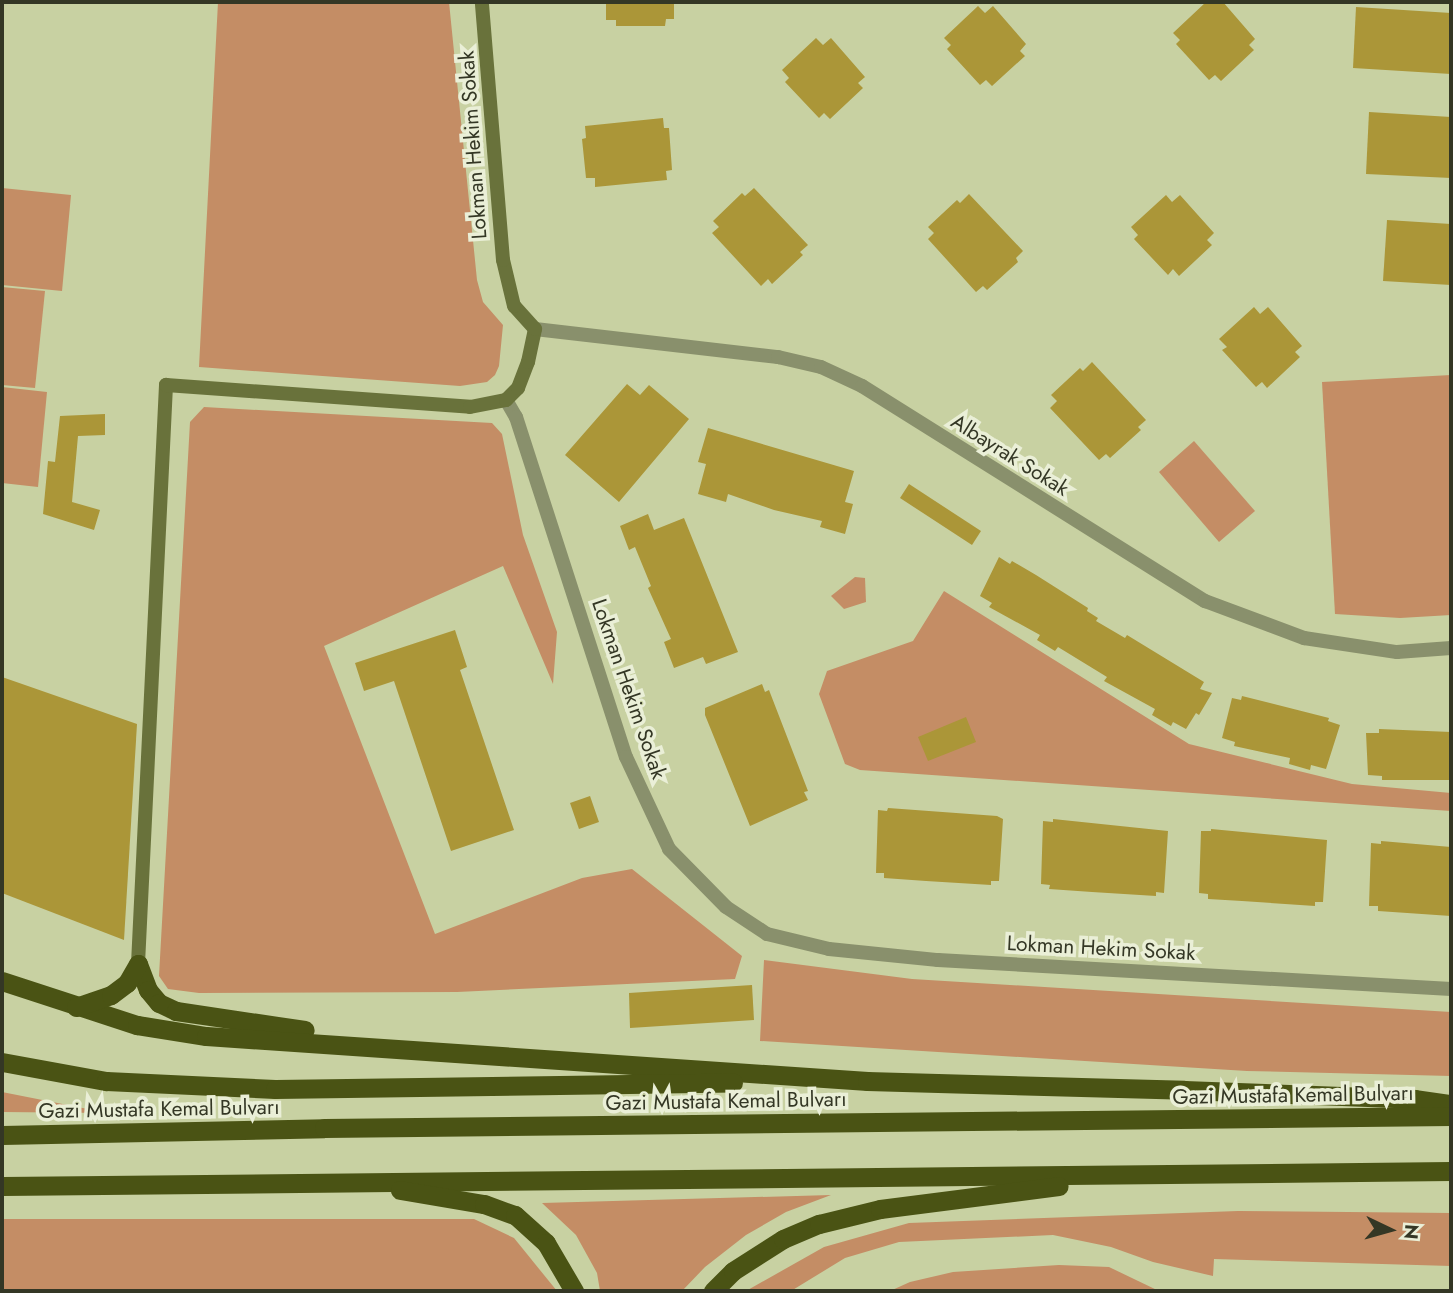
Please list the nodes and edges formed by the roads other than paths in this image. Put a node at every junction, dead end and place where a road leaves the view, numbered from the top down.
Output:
1 (482, 2) edge
2 (535, 329) junction
3 (506, 400) junction
4 (1451, 648) edge
5 (138, 964) junction
6 (2, 981) edge
7 (1451, 989) edge
8 (76, 1007) junction
9 (410, 1048) junction
10 (2, 1062) edge
11 (867, 1081) junction
12 (1451, 1104) edge
13 (1451, 1116) edge
14 (2, 1135) edge
15 (1451, 1171) edge
16 (1149, 1175) junction
17 (351, 1181) junction
18 (2, 1186) edge
19 (575, 1291) edge
20 (712, 1291) edge

1 - 2 main road, Lokman Hekim Sokak
2 - 3 main road
2 - 4 street, Albayrak Sokak
3 - 5 main road
3 - 7 street, Lokman Hekim Sokak
5 - 8 highway
5 - 9 highway
6 - 8 highway
8 - 9 highway
9 - 11 highway
10 - 11 highway
11 - 12 highway
13 - 14 highway, Gazi Mustafa Kemal Bulvarı
15 - 16 highway
16 - 17 highway
16 - 20 highway
17 - 18 highway
17 - 19 highway

